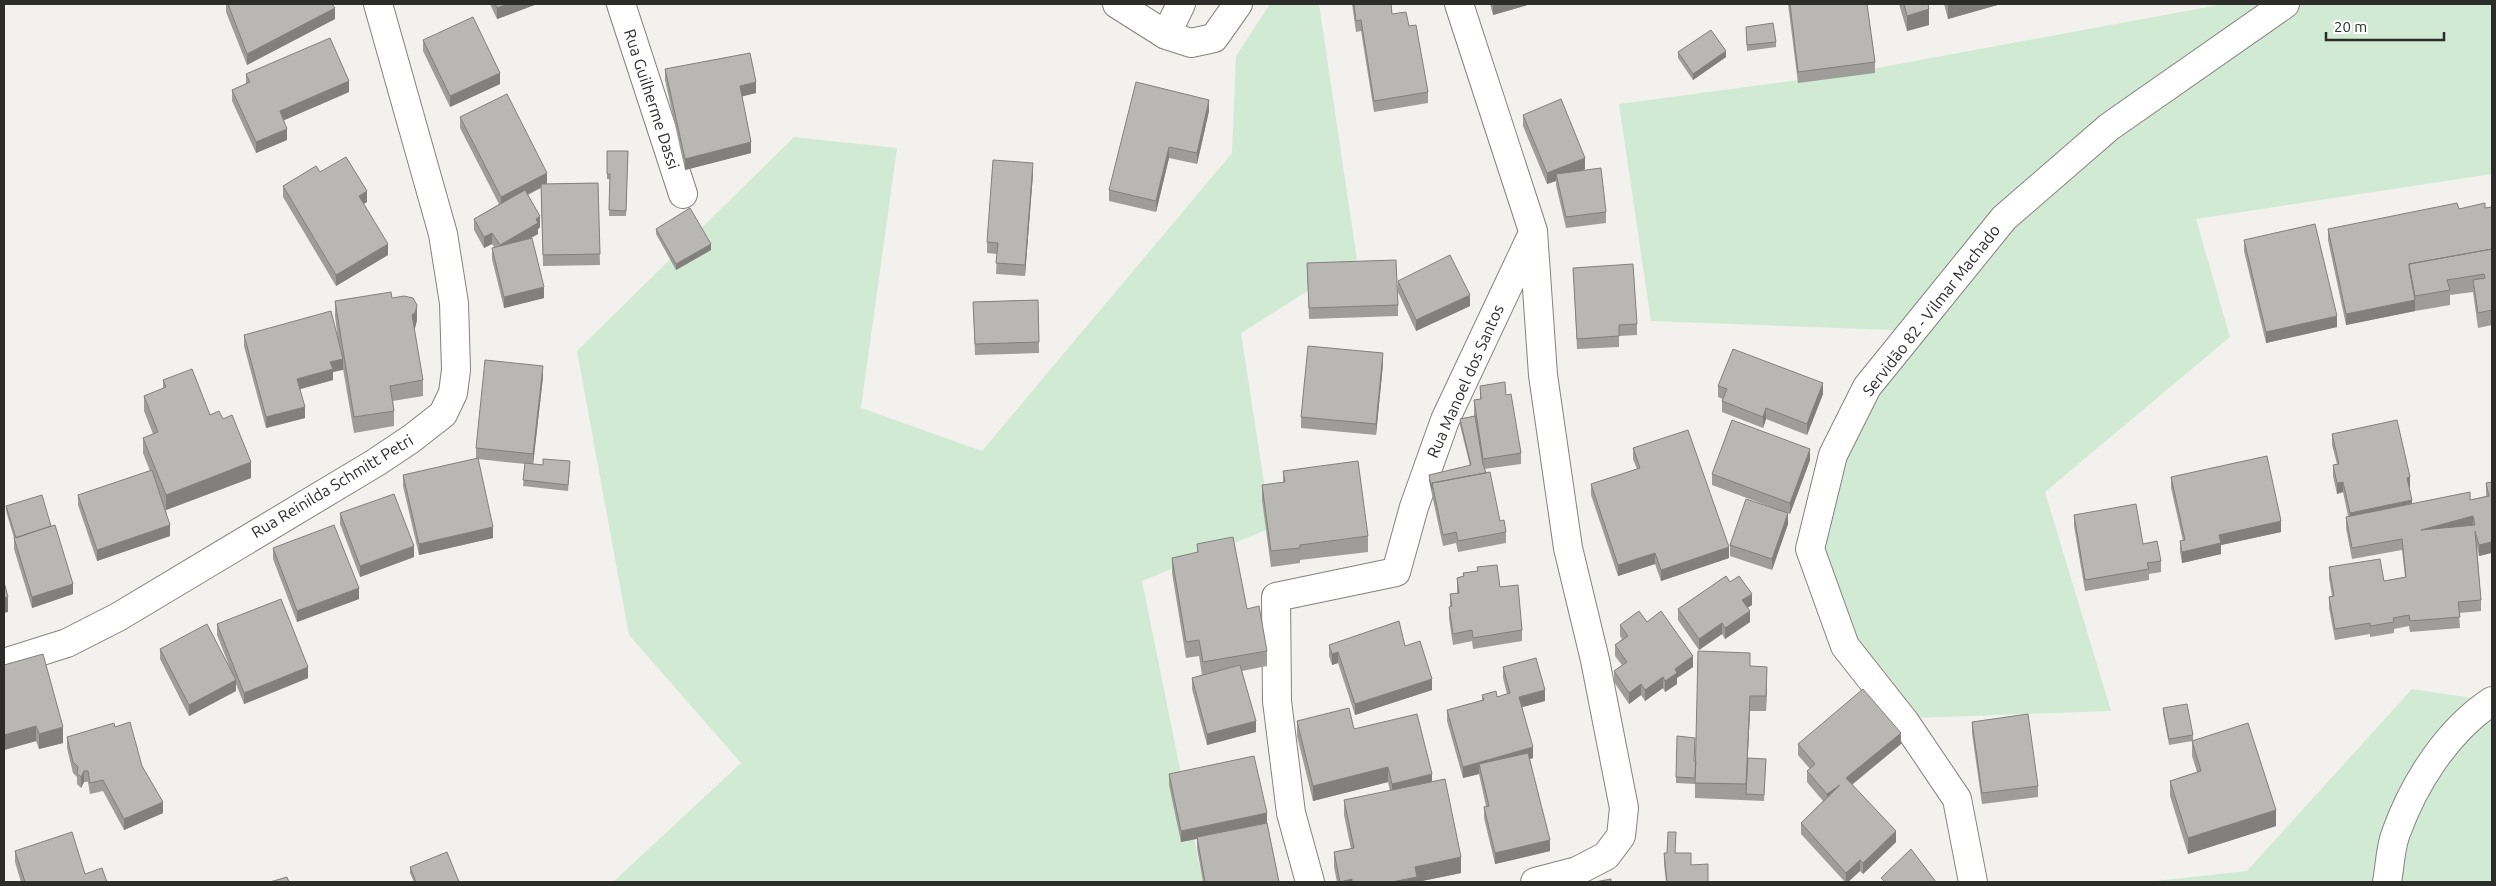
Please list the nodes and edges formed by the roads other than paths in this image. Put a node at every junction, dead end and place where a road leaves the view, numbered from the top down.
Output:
1 (378, 4) edge
2 (621, 4) edge
3 (1117, 4) edge
4 (1181, 4) edge
5 (1238, 4) edge
6 (1459, 4) edge
7 (2285, 4) edge
8 (1166, 35) junction
9 (682, 194) dead end
10 (1533, 231) junction
11 (4, 663) edge
12 (2492, 701) edge
13 (1310, 882) edge
14 (1535, 882) edge
15 (1973, 882) edge
16 (2387, 882) edge

1 - 11 street, Rua Reinilda Schmitt Petri
2 - 9 street, Rua Guilherme Dassi
3 - 8 street
4 - 8 street
5 - 8 street
6 - 10 street
7 - 15 street, Servidão 82 - Vilmar Machado
10 - 13 street, Rua Manoel dos Santos
10 - 14 street
12 - 16 street

